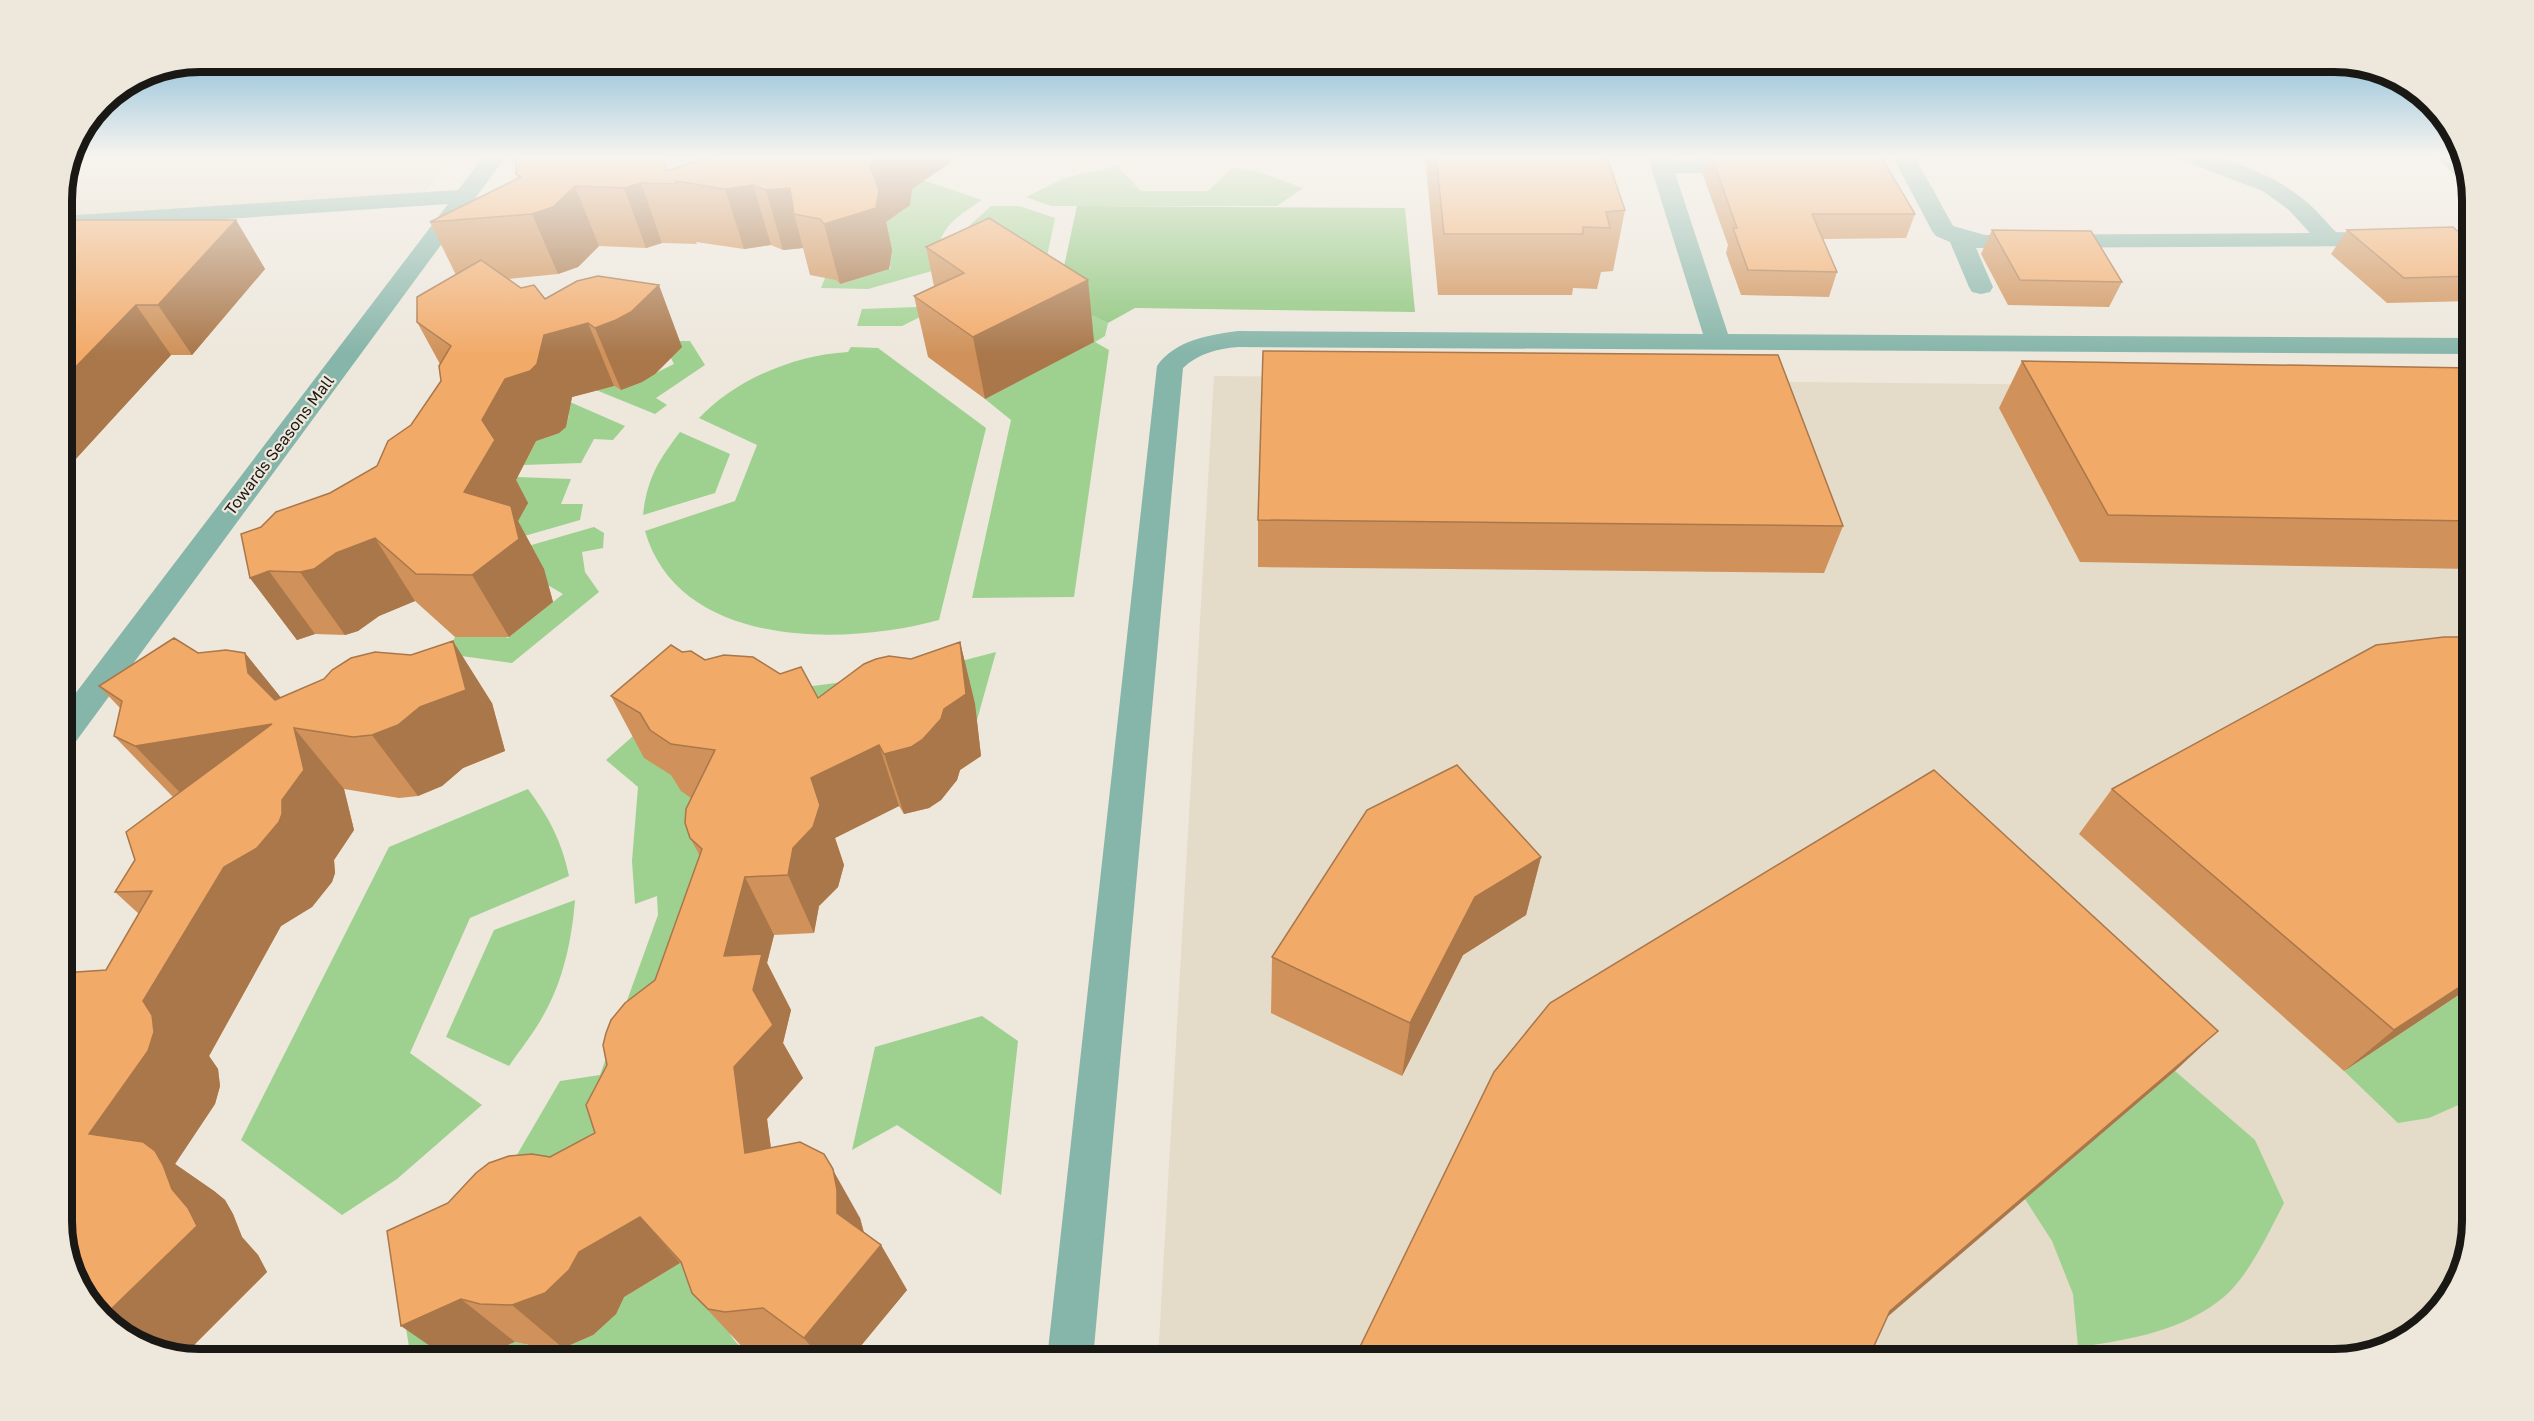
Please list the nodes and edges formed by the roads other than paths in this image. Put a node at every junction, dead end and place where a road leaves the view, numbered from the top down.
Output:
1 (101, 221) edge
2 (446, 221) edge
3 (1679, 221) edge
4 (1938, 221) edge
5 (2312, 221) edge
6 (72, 223) edge
7 (1960, 238) junction
8 (2328, 238) junction
9 (2405, 239) edge
10 (1981, 287) dead end
11 (1718, 341) junction
12 (2462, 346) edge
13 (72, 722) edge
14 (1071, 1349) edge

1 - 6 street
2 - 13 street, Towards Seasons Mall
3 - 11 street
4 - 7 street
5 - 8 street
7 - 8 street
7 - 10 street
8 - 9 street
11 - 12 street
11 - 14 street

